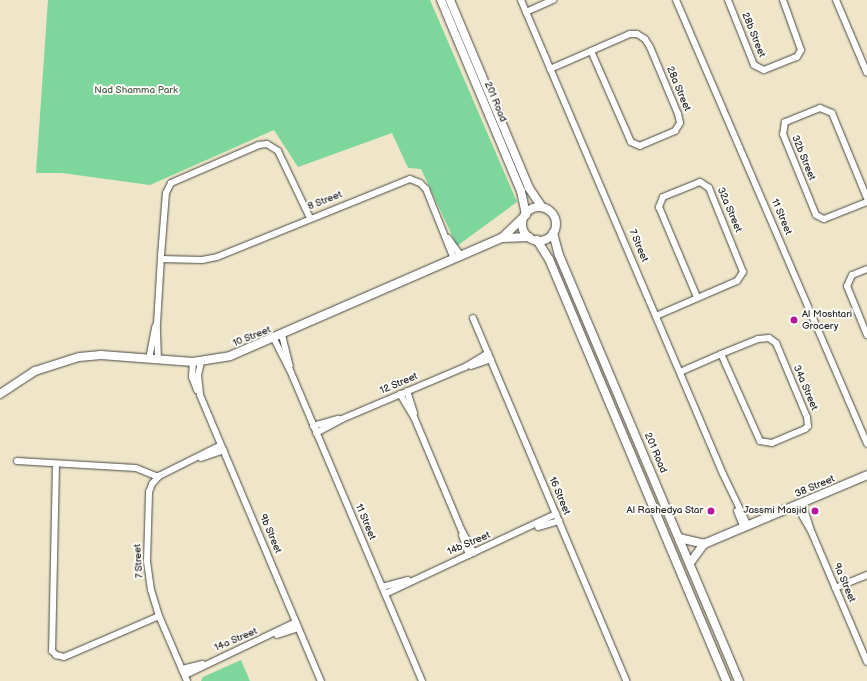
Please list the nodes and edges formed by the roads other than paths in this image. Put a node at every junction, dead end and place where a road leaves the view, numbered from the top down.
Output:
1 (441, 0) edge
2 (450, 0) edge
3 (521, 0) edge
4 (553, 0) edge
5 (676, 0) edge
6 (728, 0) edge
7 (783, 0) edge
8 (836, 0) edge
9 (526, 12) junction
10 (591, 50) junction
11 (550, 69) junction
12 (867, 73) edge
13 (867, 198) edge
14 (867, 202) edge
15 (542, 207) junction
16 (525, 216) junction
17 (308, 219) junction
18 (553, 233) junction
19 (529, 237) junction
20 (502, 238) junction
21 (537, 240) junction
22 (161, 256) junction
23 (458, 258) junction
24 (867, 269) edge
25 (697, 297) junction
26 (656, 316) junction
27 (473, 318) dead end
28 (867, 335) edge
29 (278, 337) junction
30 (721, 354) junction
31 (489, 356) junction
32 (153, 359) junction
33 (197, 362) junction
34 (680, 372) junction
35 (407, 391) junction
36 (0, 394) edge
37 (400, 394) junction
38 (414, 417) junction
39 (342, 419) junction
40 (313, 426) junction
41 (316, 433) junction
42 (867, 445) edge
43 (222, 448) junction
44 (17, 461) dead end
45 (56, 464) junction
46 (136, 468) junction
47 (867, 475) edge
48 (158, 477) junction
49 (152, 484) junction
50 (799, 504) junction
51 (556, 514) junction
52 (559, 521) junction
53 (746, 527) junction
54 (532, 528) junction
55 (679, 538) junction
56 (704, 544) junction
57 (472, 554) junction
58 (690, 564) junction
59 (867, 575) edge
60 (413, 579) junction
61 (382, 587) junction
62 (835, 588) junction
63 (385, 594) junction
64 (159, 616) junction
65 (297, 625) junction
66 (867, 662) edge
67 (185, 675) edge
68 (321, 681) edge
69 (422, 681) edge
70 (626, 681) edge
71 (726, 681) edge
72 (739, 681) edge

1 - 16 street, 201 Road
2 - 15 street, 201 Road
3 - 9 street, 7 Street
4 - 9 street
5 - 42 street, 11 Street
6 - 7 street, 28b Street
8 - 12 street
9 - 11 street, 7 Street
10 - 10 street, 28a Street
10 - 11 street, 28a Street
11 - 26 street, 7 Street
13 - 14 street, 32b Street
15 - 16 street
15 - 18 street
16 - 19 street
16 - 20 street, 10 Street
17 - 22 street, 8 Street
17 - 22 street
17 - 23 street, 8 Street
18 - 21 street
18 - 55 street, 201 Road
19 - 20 street, 10 Street
19 - 21 street
20 - 23 street, 10 Street
21 - 71 street
22 - 32 street
23 - 29 street, 10 Street
24 - 28 street
25 - 25 street, 32a Street
25 - 26 street, 32a Street
26 - 34 street, 7 Street
27 - 31 street, 16 Street
29 - 33 street, 10 Street
29 - 40 street, 11 Street
30 - 30 street, 34a Street
30 - 34 street, 34a Street
31 - 35 street, 12 Street
31 - 51 street, 16 Street
32 - 33 street, 10 Street
32 - 36 street, 10 Street
33 - 43 street, 9b Street
34 - 53 street, 7 Street
35 - 37 street, 12 Street
35 - 38 street
37 - 38 street
37 - 39 street, 12 Street
38 - 57 street
39 - 40 street, 12 Street
39 - 41 street, 12 Street
40 - 41 street, 11 Street
41 - 61 street, 11 Street
43 - 48 street
43 - 65 street, 9b Street
44 - 45 street
45 - 46 street
45 - 64 street
46 - 48 street
46 - 49 street
47 - 50 street, 38 Street
48 - 49 street
49 - 64 street, 7 Street
50 - 53 street, 38 Street
50 - 62 street, 9a Street
51 - 52 street, 16 Street
51 - 54 street, 14b Street
52 - 54 street, 14b Street
52 - 70 street, 16 Street
53 - 56 street, 38 Street
54 - 57 street, 14b Street
55 - 56 street
55 - 58 street, 201 Road
56 - 58 street
57 - 60 street, 14b Street
58 - 72 street, 201 Road
59 - 62 street
60 - 61 street, 14b Street
60 - 63 street, 14b Street
61 - 63 street, 11 Street
62 - 66 street, 9a Street
63 - 69 street, 11 Street
64 - 67 street, 7 Street
65 - 67 street, 14a Street
65 - 68 street, 9b Street

